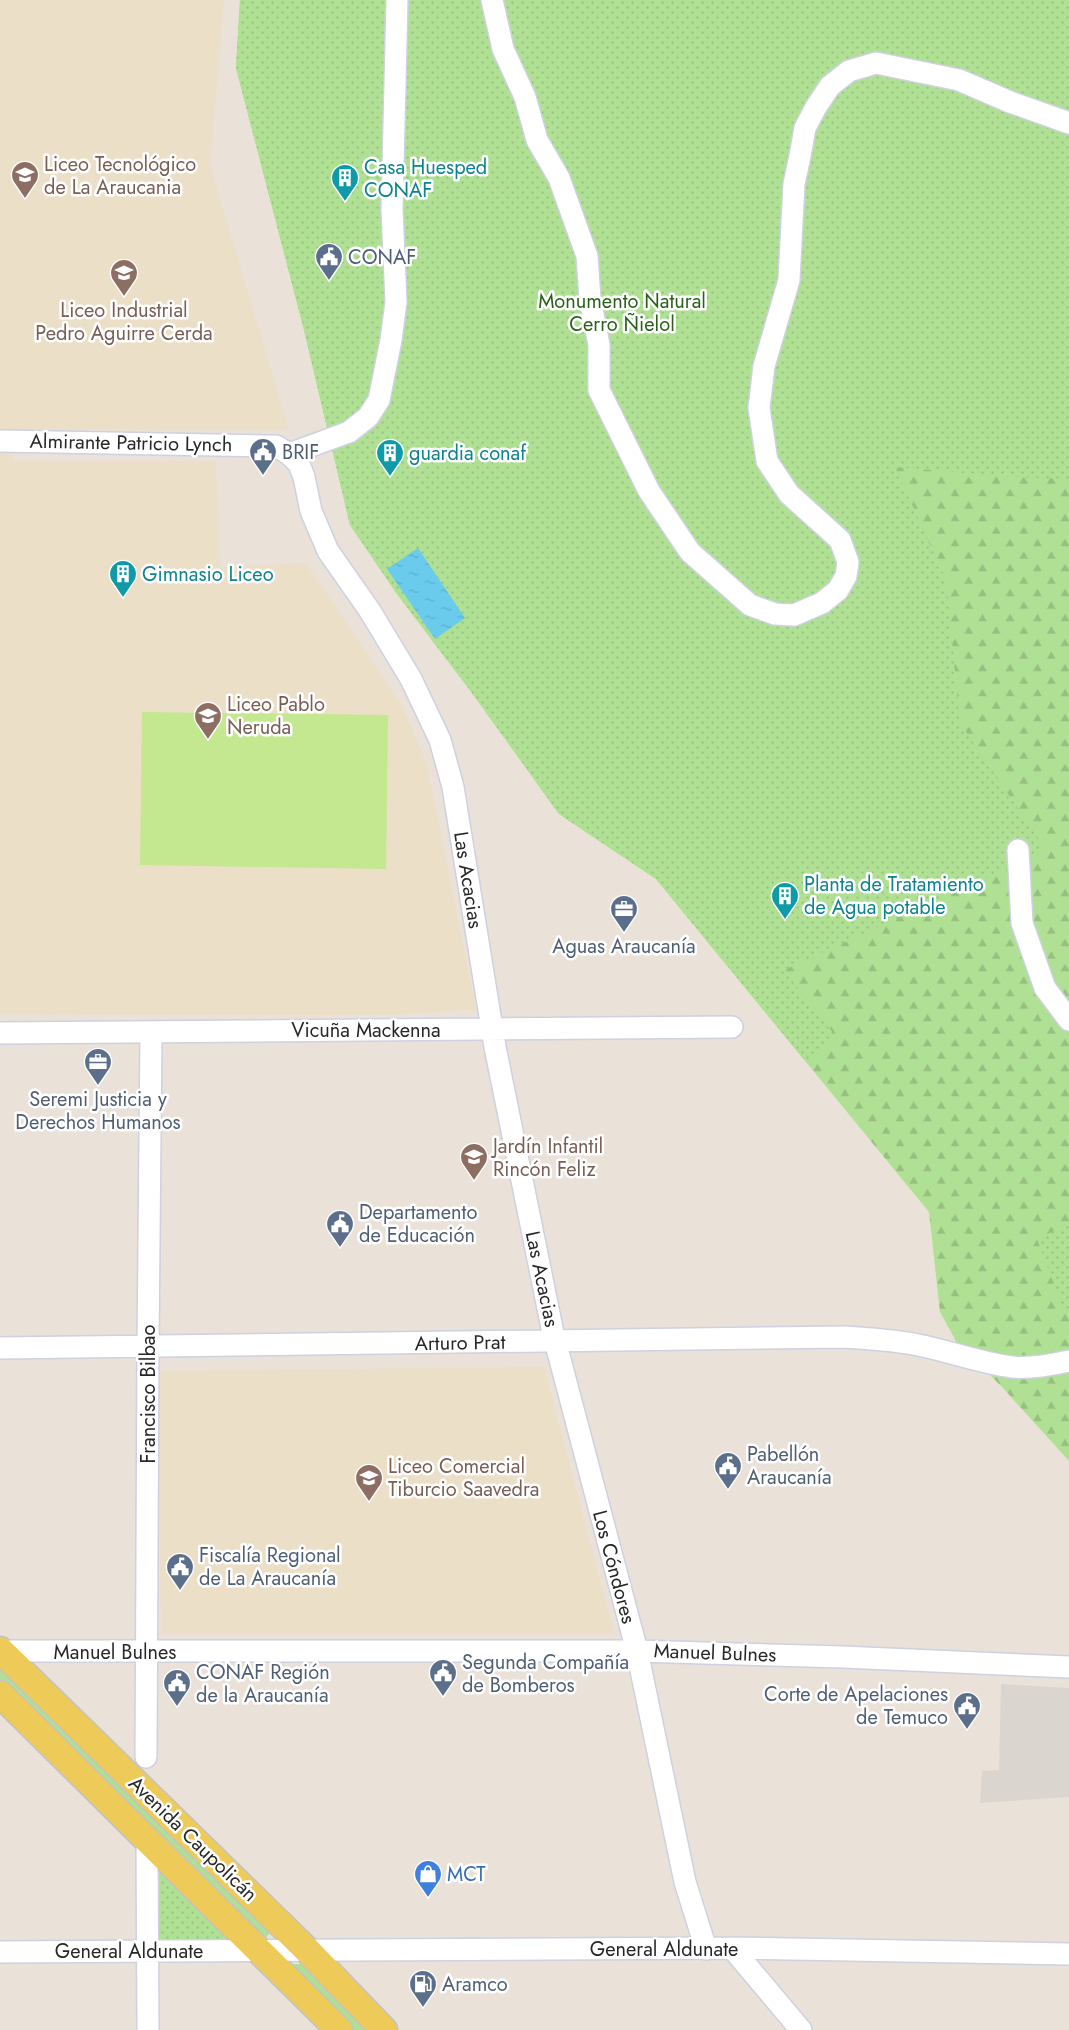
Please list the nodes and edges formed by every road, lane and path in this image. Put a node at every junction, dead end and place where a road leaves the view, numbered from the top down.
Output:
1 (397, 0) edge
2 (492, 0) edge
3 (1069, 124) edge
4 (0, 441) edge
5 (290, 454) junction
6 (1018, 850) dead end
7 (1069, 1020) edge
8 (732, 1027) dead end
9 (492, 1029) junction
10 (151, 1032) junction
11 (0, 1033) edge
12 (555, 1342) junction
13 (148, 1347) junction
14 (0, 1348) edge
15 (1069, 1361) edge
16 (637, 1651) junction
17 (148, 1652) junction
18 (0, 1654) edge
19 (1069, 1667) edge
20 (0, 1694) edge
21 (146, 1757) dead end
22 (147, 1842) junction
23 (685, 1882) junction
24 (281, 1925) junction
25 (706, 1948) junction
26 (732, 1948) junction
27 (685, 1949) junction
28 (147, 1951) junction
29 (258, 1951) junction
30 (308, 1951) junction
31 (0, 1952) edge
32 (1069, 1954) edge
33 (796, 2028) edge
34 (148, 2030) edge
35 (339, 2030) edge
36 (384, 2030) edge

1 - 5 street
2 - 3 street
4 - 5 street, Almirante Patricio Lynch
5 - 9 street, Las Acacias
6 - 7 street
8 - 9 street, Vicuña Mackenna
9 - 10 street, Vicuña Mackenna
9 - 12 street, Las Acacias
10 - 11 street, Vicuña Mackenna
10 - 13 street, Francisco Bilbao
12 - 13 street, Arturo Prat
12 - 15 street, Arturo Prat
12 - 16 street, Los Cóndores
13 - 14 street, Arturo Prat
13 - 17 street, Francisco Bilbao
16 - 17 street, Manuel Bulnes
16 - 19 street, Manuel Bulnes
16 - 23 street, Los Cóndores
17 - 18 street, Manuel Bulnes
17 - 21 street, Francisco Bilbao
18 - 24 main road, Avenida Caupolicán
20 - 22 main road, Avenida Caupolicán
22 - 28 street
22 - 29 main road, Avenida Caupolicán
23 - 25 street, Los Cóndores
23 - 27 street, Los Cóndores
24 - 29 street
24 - 30 main road, Avenida Caupolicán
25 - 26 street, General Aldunate
25 - 27 street, General Aldunate
26 - 32 street, General Aldunate
26 - 33 street
27 - 30 street, General Aldunate
28 - 29 street, General Aldunate
28 - 31 street, General Aldunate
28 - 34 street
29 - 30 street, General Aldunate
29 - 35 main road, Avenida Caupolicán
30 - 36 main road, Avenida Caupolicán

